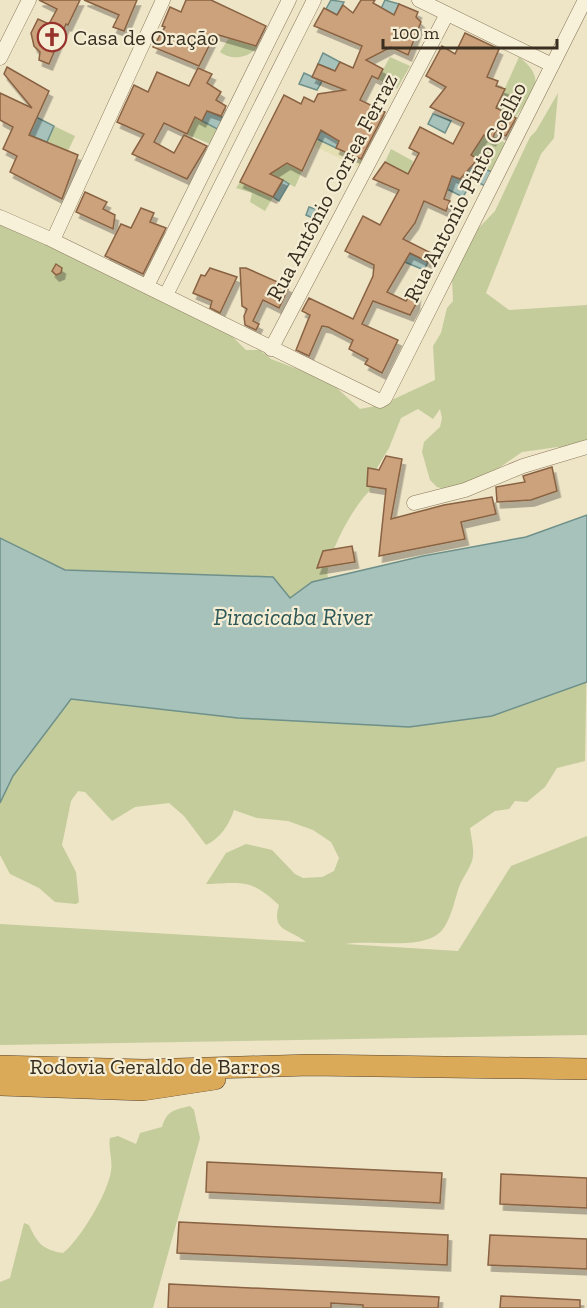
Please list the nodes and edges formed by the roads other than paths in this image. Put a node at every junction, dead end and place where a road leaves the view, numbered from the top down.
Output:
1 (29, 0) edge
2 (164, 0) edge
3 (290, 0) edge
4 (314, 0) edge
5 (419, 0) edge
6 (585, 0) edge
7 (447, 14) junction
8 (0, 58) edge
9 (552, 65) junction
10 (0, 217) edge
11 (53, 240) junction
12 (147, 286) junction
13 (166, 295) junction
14 (271, 349) junction
15 (587, 447) edge
16 (414, 503) dead end
17 (310, 1065) junction
18 (0, 1066) edge
19 (587, 1069) edge
20 (0, 1085) edge

1 - 8 street
2 - 11 street
3 - 12 street
4 - 13 street
5 - 7 street
6 - 9 street, Rua Antonio Pinto Coelho
7 - 9 street
7 - 14 street, Rua Antônio Correa Ferraz
9 - 14 street, Rua Antonio Pinto Coelho
10 - 11 street
11 - 12 street
12 - 13 street
13 - 14 street
15 - 16 street
17 - 18 highway, Rodovia Geraldo de Barros
17 - 19 highway, Rodovia Geraldo de Barros
17 - 20 highway, Rodovia Geraldo de Barros

